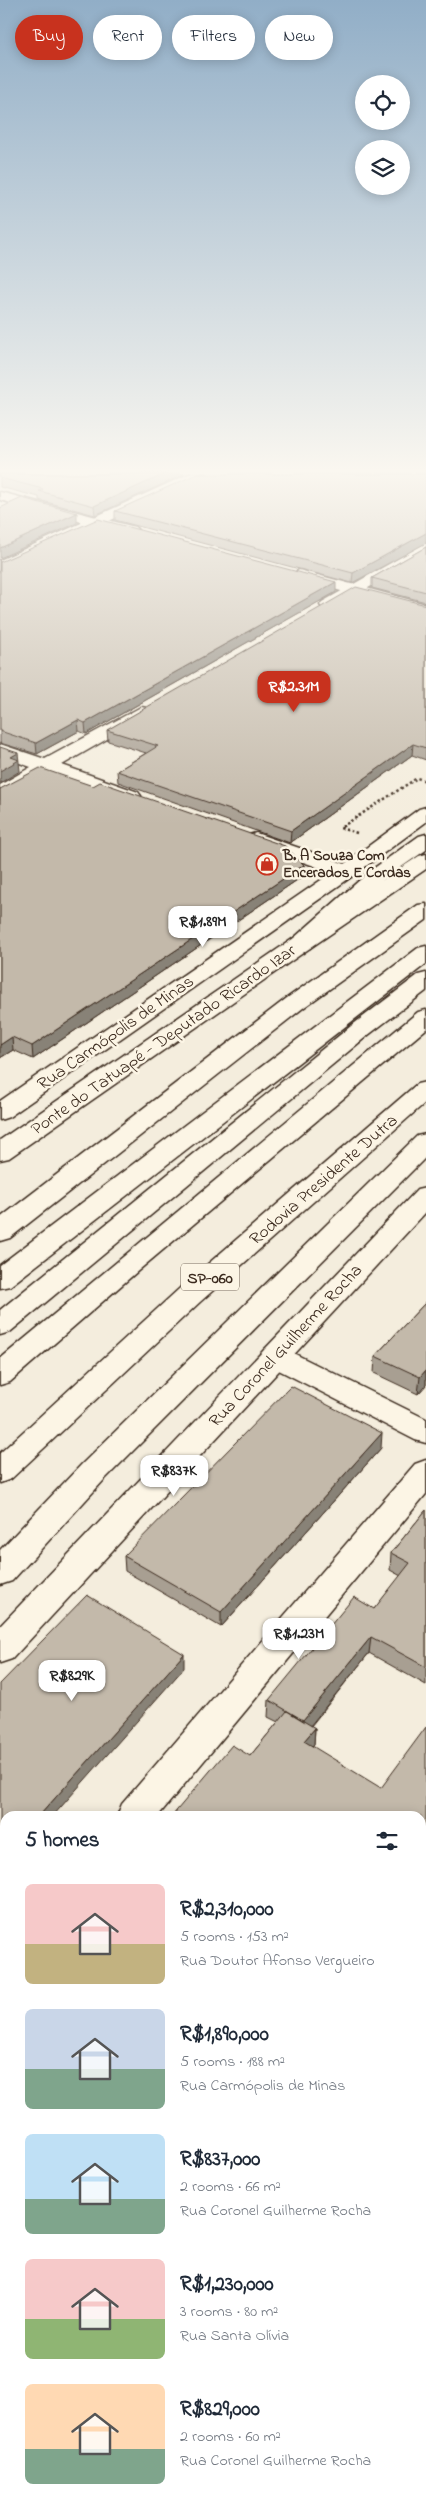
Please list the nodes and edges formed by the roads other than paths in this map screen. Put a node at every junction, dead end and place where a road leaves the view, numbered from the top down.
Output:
1 (353, 591) edge
2 (359, 591) edge
3 (426, 609) edge
4 (310, 616) edge
5 (156, 703) edge
6 (0, 750) edge
7 (46, 766) junction
8 (0, 793) edge
9 (144, 800) edge
10 (426, 813) edge
11 (236, 832) edge
12 (426, 840) edge
13 (426, 860) edge
14 (347, 871) junction
15 (426, 910) edge
16 (302, 944) junction
17 (426, 953) edge
18 (426, 980) edge
19 (426, 1018) edge
20 (426, 1089) edge
21 (0, 1112) edge
22 (426, 1142) edge
23 (0, 1152) edge
24 (426, 1196) edge
25 (0, 1232) edge
26 (0, 1279) edge
27 (0, 1325) edge
28 (275, 1356) junction
29 (0, 1375) edge
30 (426, 1432) edge
31 (0, 1471) edge
32 (426, 1472) edge
33 (0, 1572) edge
34 (0, 1648) edge
35 (139, 1811) edge

1 - 4 main road
2 - 3 main road
5 - 7 main road
6 - 7 main road
7 - 8 main road
7 - 9 main road
10 - 14 main road, Rua Carmópolis de Minas
11 - 14 main road
12 - 16 main road
13 - 16 main road
14 - 21 main road, Rua Carmópolis de Minas
15 - 25 main road
16 - 23 main road, Ponte do Tatuapé - Deputado Ricardo Izar
17 - 26 main road
18 - 27 main road
19 - 29 main road
20 - 31 main road, Rodovia Presidente Dutra / SP-060
22 - 33 main road
24 - 28 main road, Rua Coronel Guilherme Rocha
28 - 30 main road
28 - 34 main road, Rua Coronel Guilherme Rocha
32 - 35 main road

